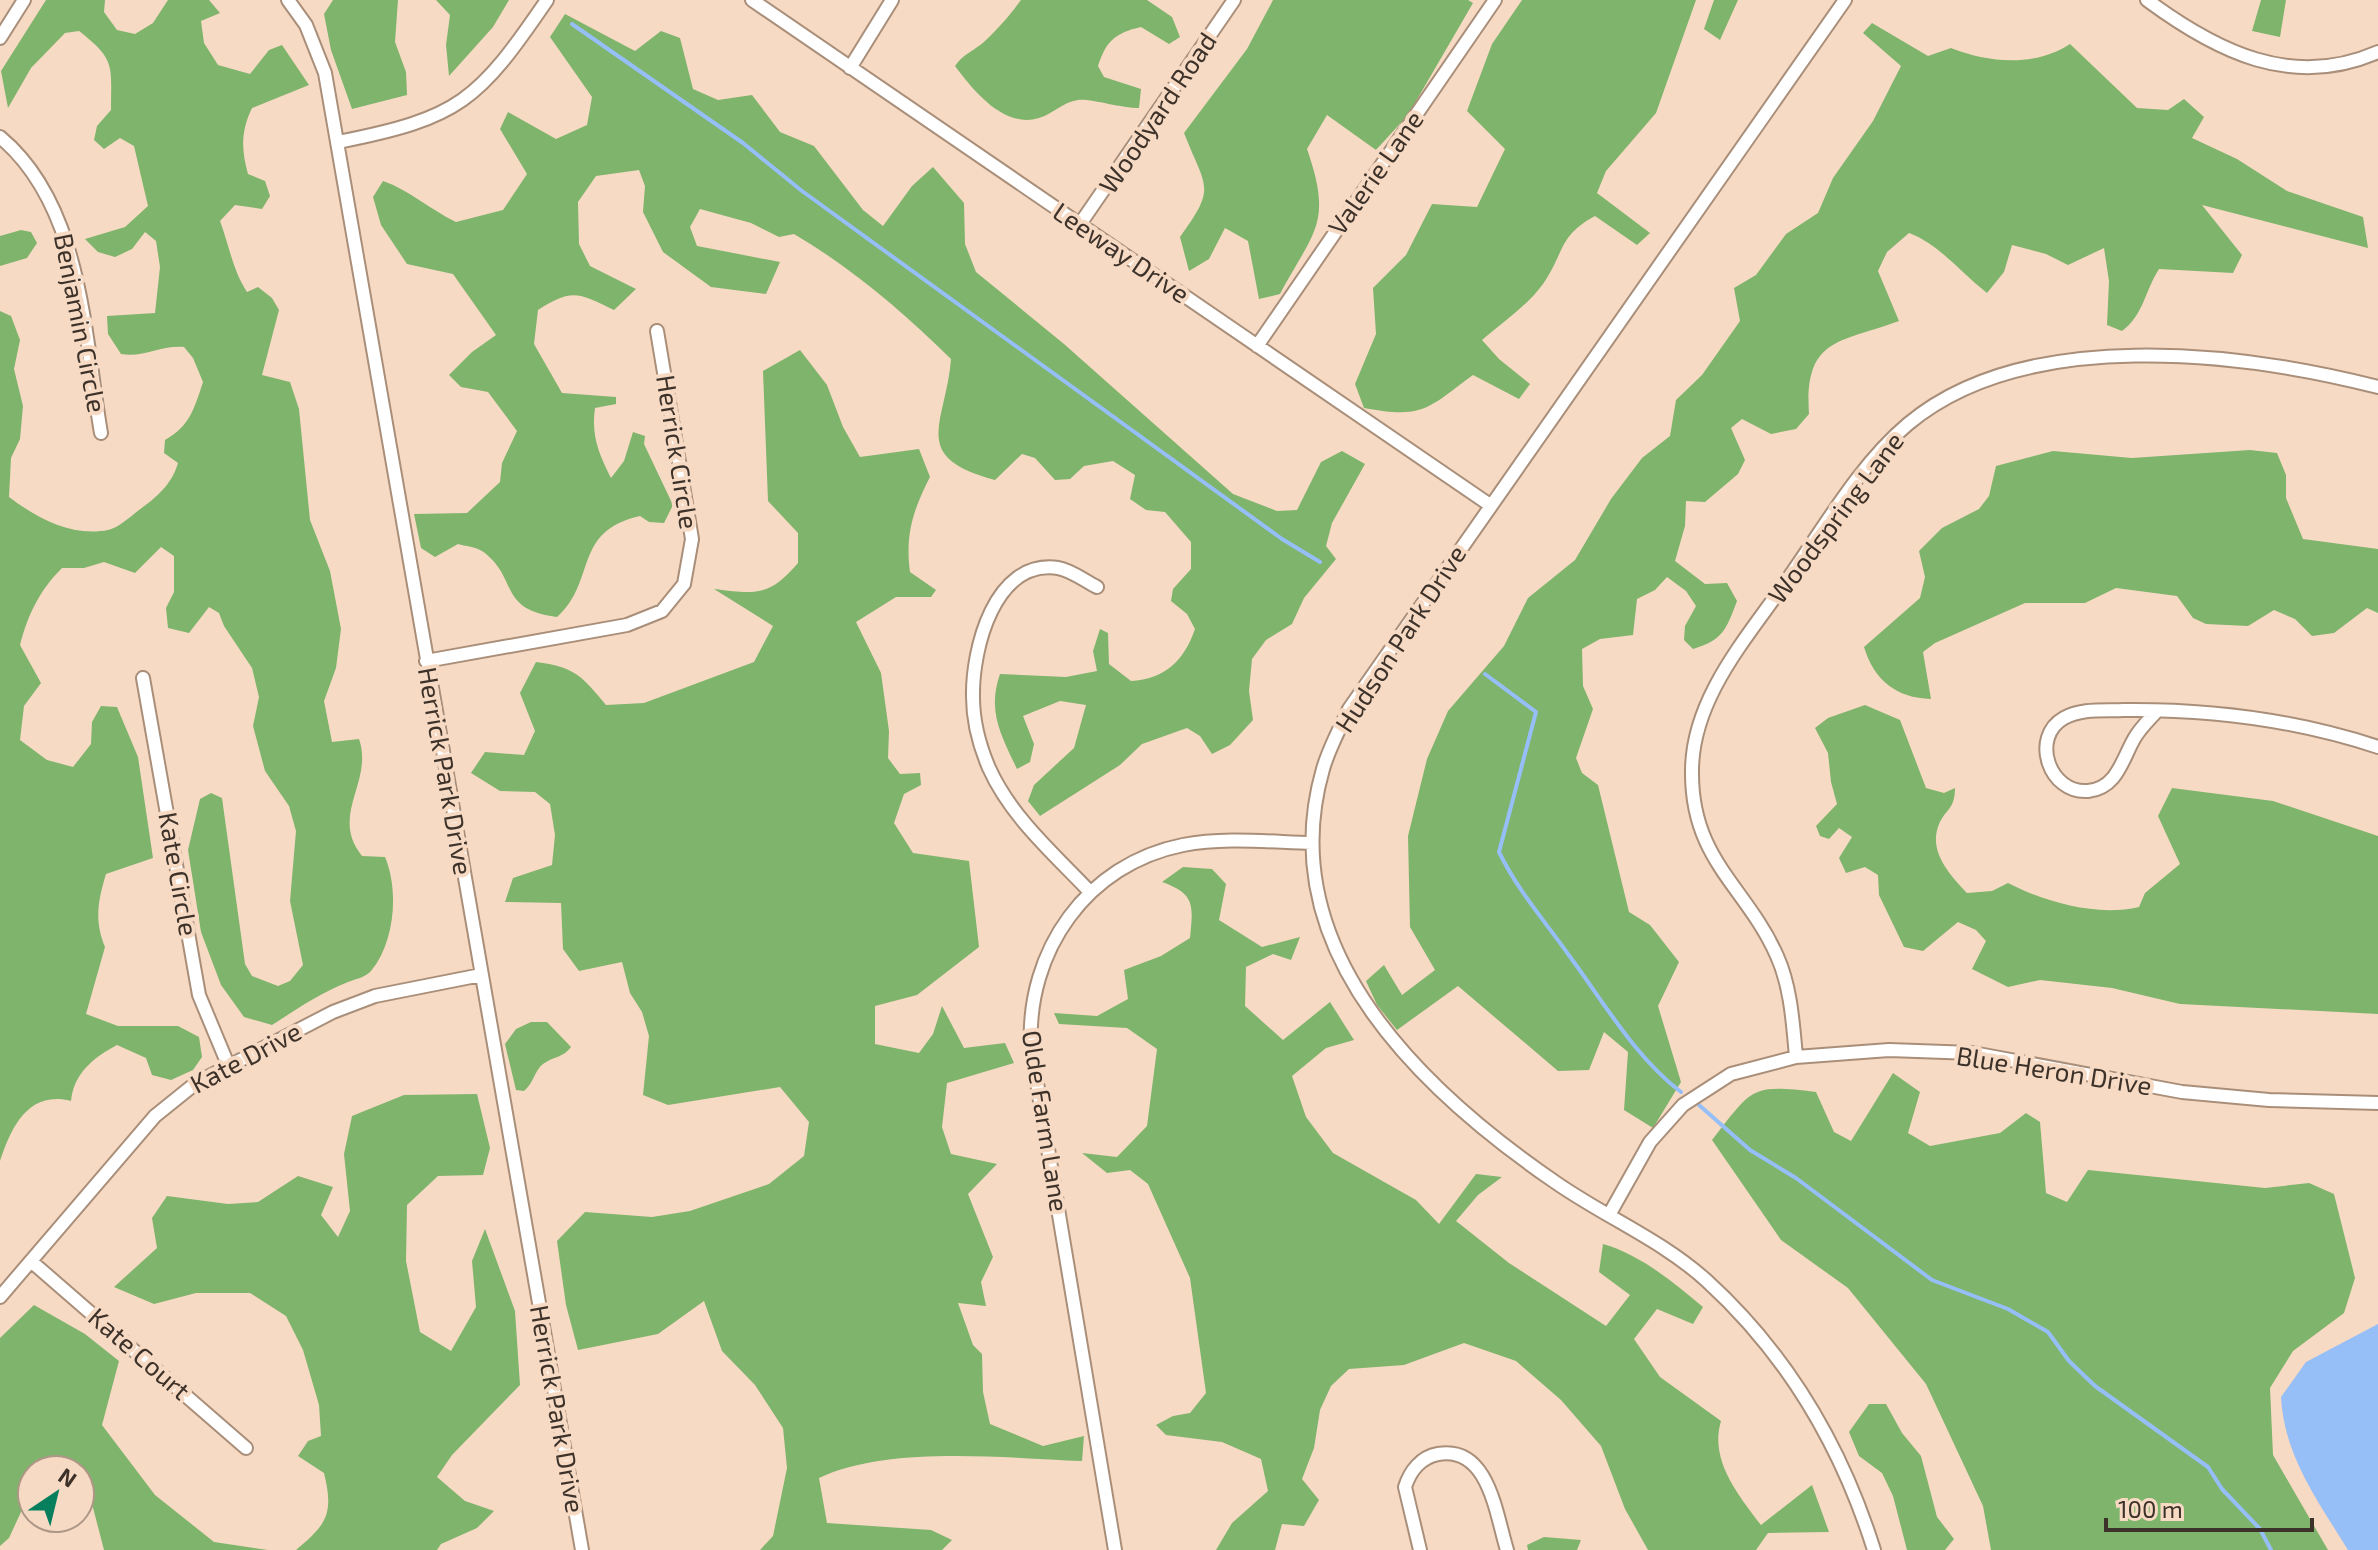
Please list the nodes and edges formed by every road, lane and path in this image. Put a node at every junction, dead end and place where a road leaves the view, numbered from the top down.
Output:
1 (24, 0) edge
2 (288, 0) edge
3 (547, 0) edge
4 (752, 0) edge
5 (892, 0) edge
6 (1234, 0) edge
7 (1495, 0) edge
8 (1845, 0) edge
9 (2147, 0) edge
10 (0, 38) edge
11 (2378, 52) edge
12 (850, 68) junction
13 (0, 137) edge
14 (338, 142) junction
15 (1080, 224) junction
16 (657, 331) dead end
17 (1257, 346) junction
18 (2378, 387) edge
19 (101, 433) dead end
20 (1490, 505) junction
21 (1097, 587) dead end
22 (426, 661) junction
23 (143, 678) dead end
24 (2157, 711) junction
25 (2378, 747) edge
26 (1312, 843) junction
27 (1090, 892) junction
28 (481, 975) junction
29 (1796, 1057) junction
30 (229, 1067) junction
31 (2378, 1103) edge
32 (1609, 1215) junction
33 (32, 1262) junction
34 (0, 1297) edge
35 (246, 1448) dead end
36 (582, 1550) edge
37 (1115, 1550) edge
38 (1420, 1550) edge
39 (1507, 1550) edge
40 (1874, 1550) edge

1 - 10 street
2 - 14 street, Herrick Park Drive
3 - 14 street
4 - 12 street, Leeway Drive
5 - 12 street
6 - 15 street, Woodyard Road
7 - 17 street, Valerie Lane
8 - 20 street, Hudson Park Drive
9 - 11 street
12 - 15 street, Leeway Drive
13 - 19 street, Benjamin Circle
14 - 22 street, Herrick Park Drive
15 - 17 street, Leeway Drive
16 - 22 street, Herrick Circle
17 - 20 street, Leeway Drive
18 - 29 street, Woodspring Lane
20 - 26 street, Hudson Park Drive
21 - 27 street
22 - 28 street, Herrick Park Drive
23 - 30 street, Kate Circle
24 - 24 street
24 - 25 street
26 - 27 street, Olde Farm Lane
26 - 32 street, Hudson Park Drive
27 - 37 street, Olde Farm Lane
28 - 30 street, Kate Drive
28 - 36 street, Herrick Park Drive
29 - 31 street, Blue Heron Drive
29 - 32 street, Blue Heron Drive
30 - 33 street, Kate Drive
32 - 40 street, Hudson Park Drive
33 - 34 street, Kate Drive
33 - 35 street, Kate Court
38 - 39 street

